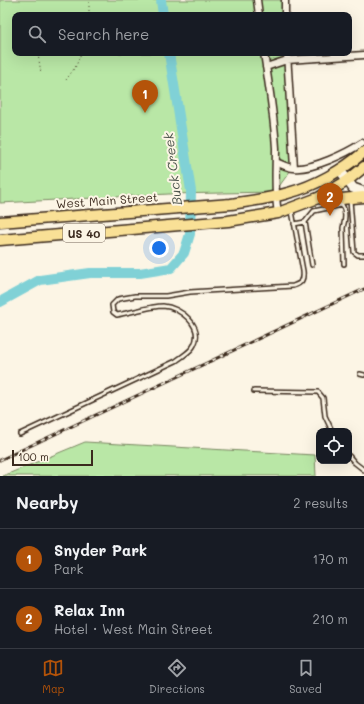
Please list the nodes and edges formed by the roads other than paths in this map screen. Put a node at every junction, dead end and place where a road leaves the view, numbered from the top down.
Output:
1 (257, 0) edge
2 (285, 0) edge
3 (259, 12) edge
4 (286, 12) edge
5 (352, 55) edge
6 (364, 55) edge
7 (264, 56) edge
8 (287, 56) edge
9 (266, 67) junction
10 (363, 148) edge
11 (276, 162) junction
12 (364, 167) edge
13 (294, 168) junction
14 (340, 170) junction
15 (347, 181) junction
16 (364, 192) edge
17 (290, 193) junction
18 (275, 197) junction
19 (364, 197) edge
20 (318, 198) junction
21 (344, 201) junction
22 (291, 209) junction
23 (278, 212) junction
24 (0, 222) edge
25 (305, 222) junction
26 (294, 224) junction
27 (0, 240) edge
28 (364, 255) edge
29 (344, 264) dead end
30 (312, 265) dead end
31 (254, 391) dead end
32 (331, 428) edge
33 (20, 434) dead end
34 (352, 460) edge
35 (364, 470) edge

1 - 3 street
2 - 4 street
5 - 6 street
7 - 9 street
8 - 9 street
8 - 13 street
9 - 11 street
10 - 13 street
10 - 14 main road, US 40
11 - 13 street
11 - 18 street
12 - 15 main road, US 40
14 - 15 street
14 - 17 main road, West Main Street / US 40
15 - 16 street
15 - 20 main road, US 40
17 - 18 main road, West Main Street / US 40
17 - 22 lane
18 - 23 street
18 - 24 main road, West Main Street / US 40
19 - 21 main road
20 - 21 main road
20 - 22 main road, US 40
21 - 25 lane
21 - 28 lane
21 - 29 lane
22 - 23 main road, US 40
22 - 26 lane
23 - 27 main road, US 40
25 - 26 lane
25 - 30 lane
26 - 33 lane
31 - 32 lane
34 - 35 lane

